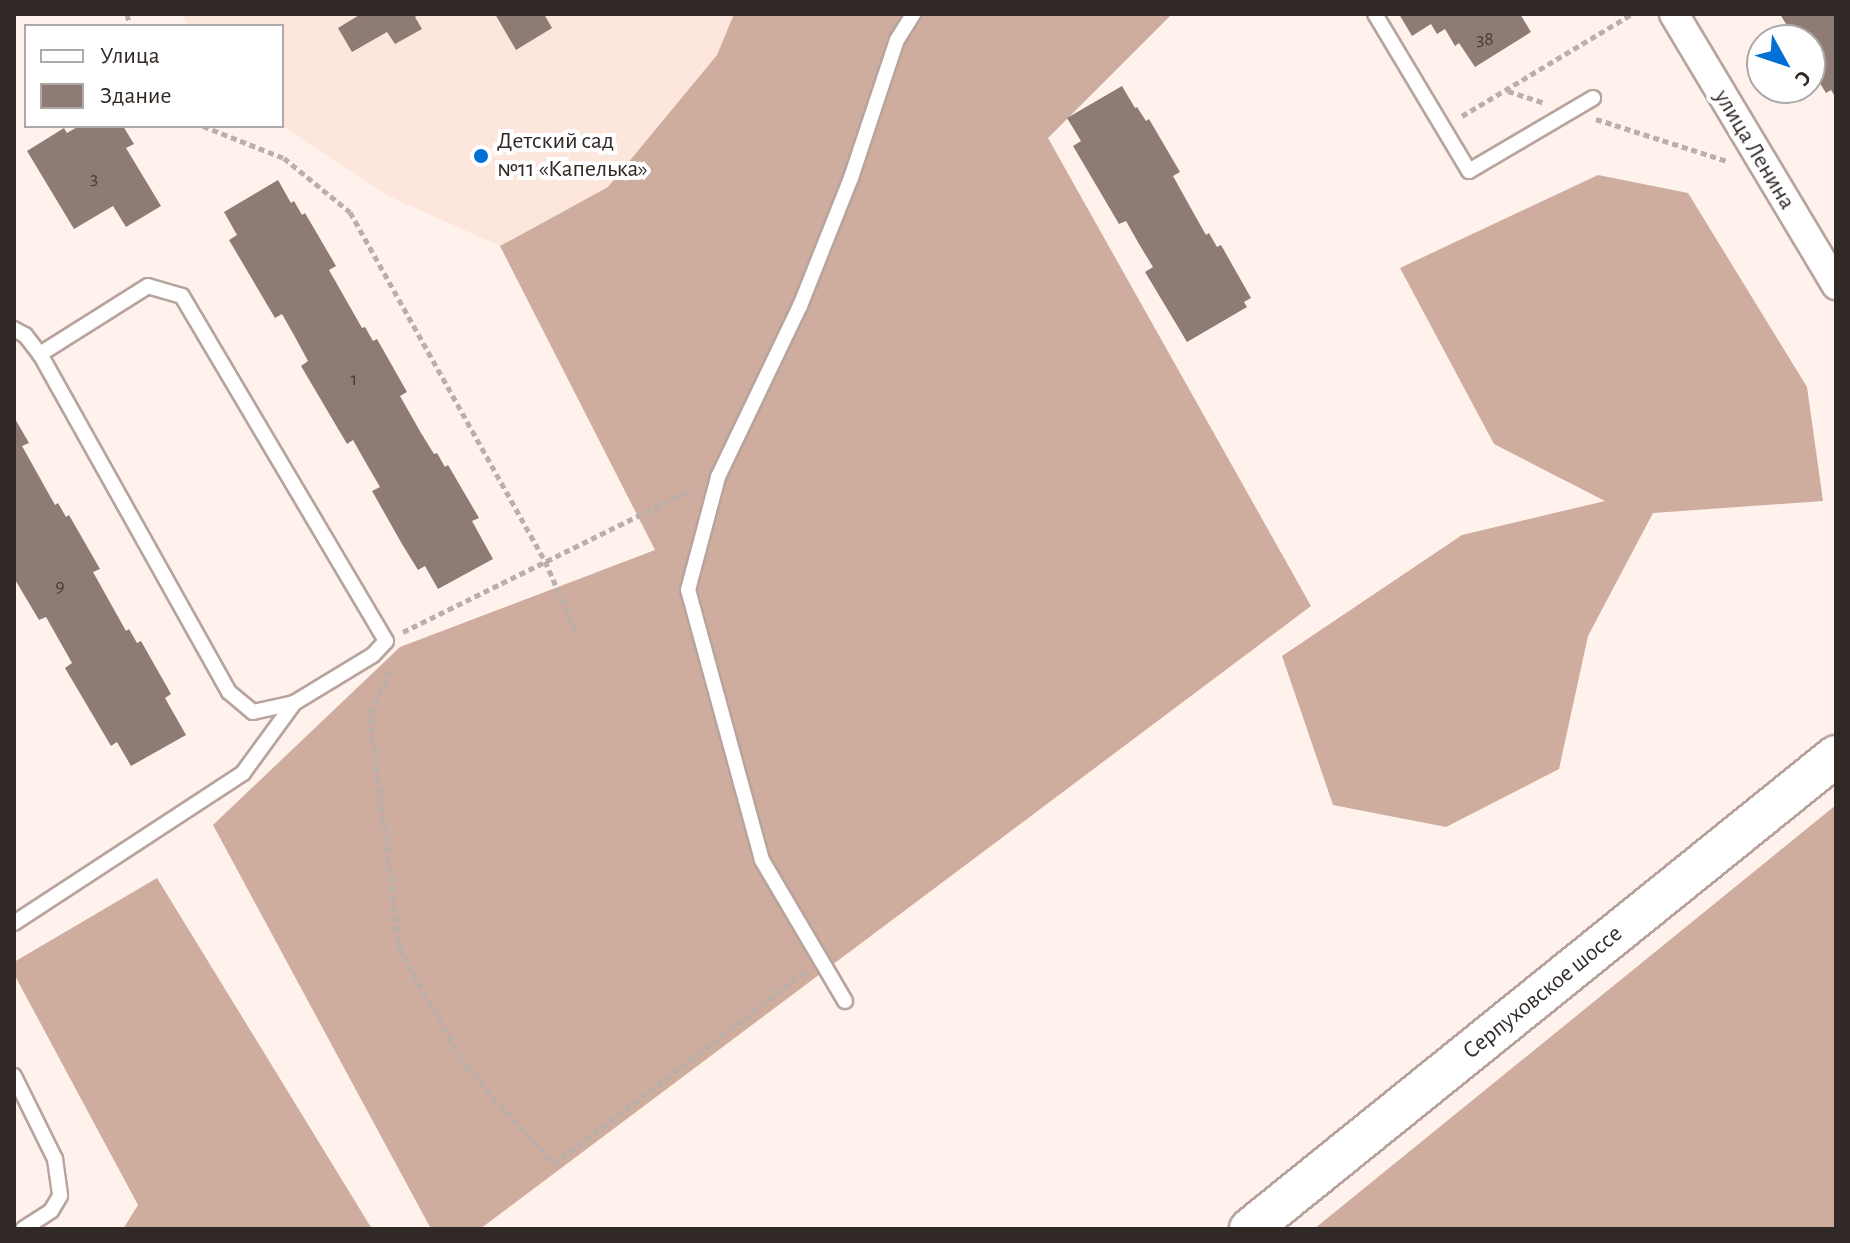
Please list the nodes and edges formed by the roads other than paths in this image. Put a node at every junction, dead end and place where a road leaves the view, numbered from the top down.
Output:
1 (913, 14) edge
2 (1375, 14) edge
3 (1674, 14) edge
4 (1593, 98) dead end
5 (1836, 285) edge
6 (14, 329) edge
7 (40, 354) junction
8 (294, 703) junction
9 (1836, 756) edge
10 (14, 923) edge
11 (845, 1001) dead end
12 (14, 1076) edge
13 (23, 1229) edge
14 (1250, 1229) edge

1 - 11 lane
2 - 4 lane
3 - 5 street, улица Ленина
6 - 7 lane
7 - 8 lane
7 - 8 lane
8 - 10 lane
9 - 14 main road, Серпуховское шоссе
12 - 13 lane

